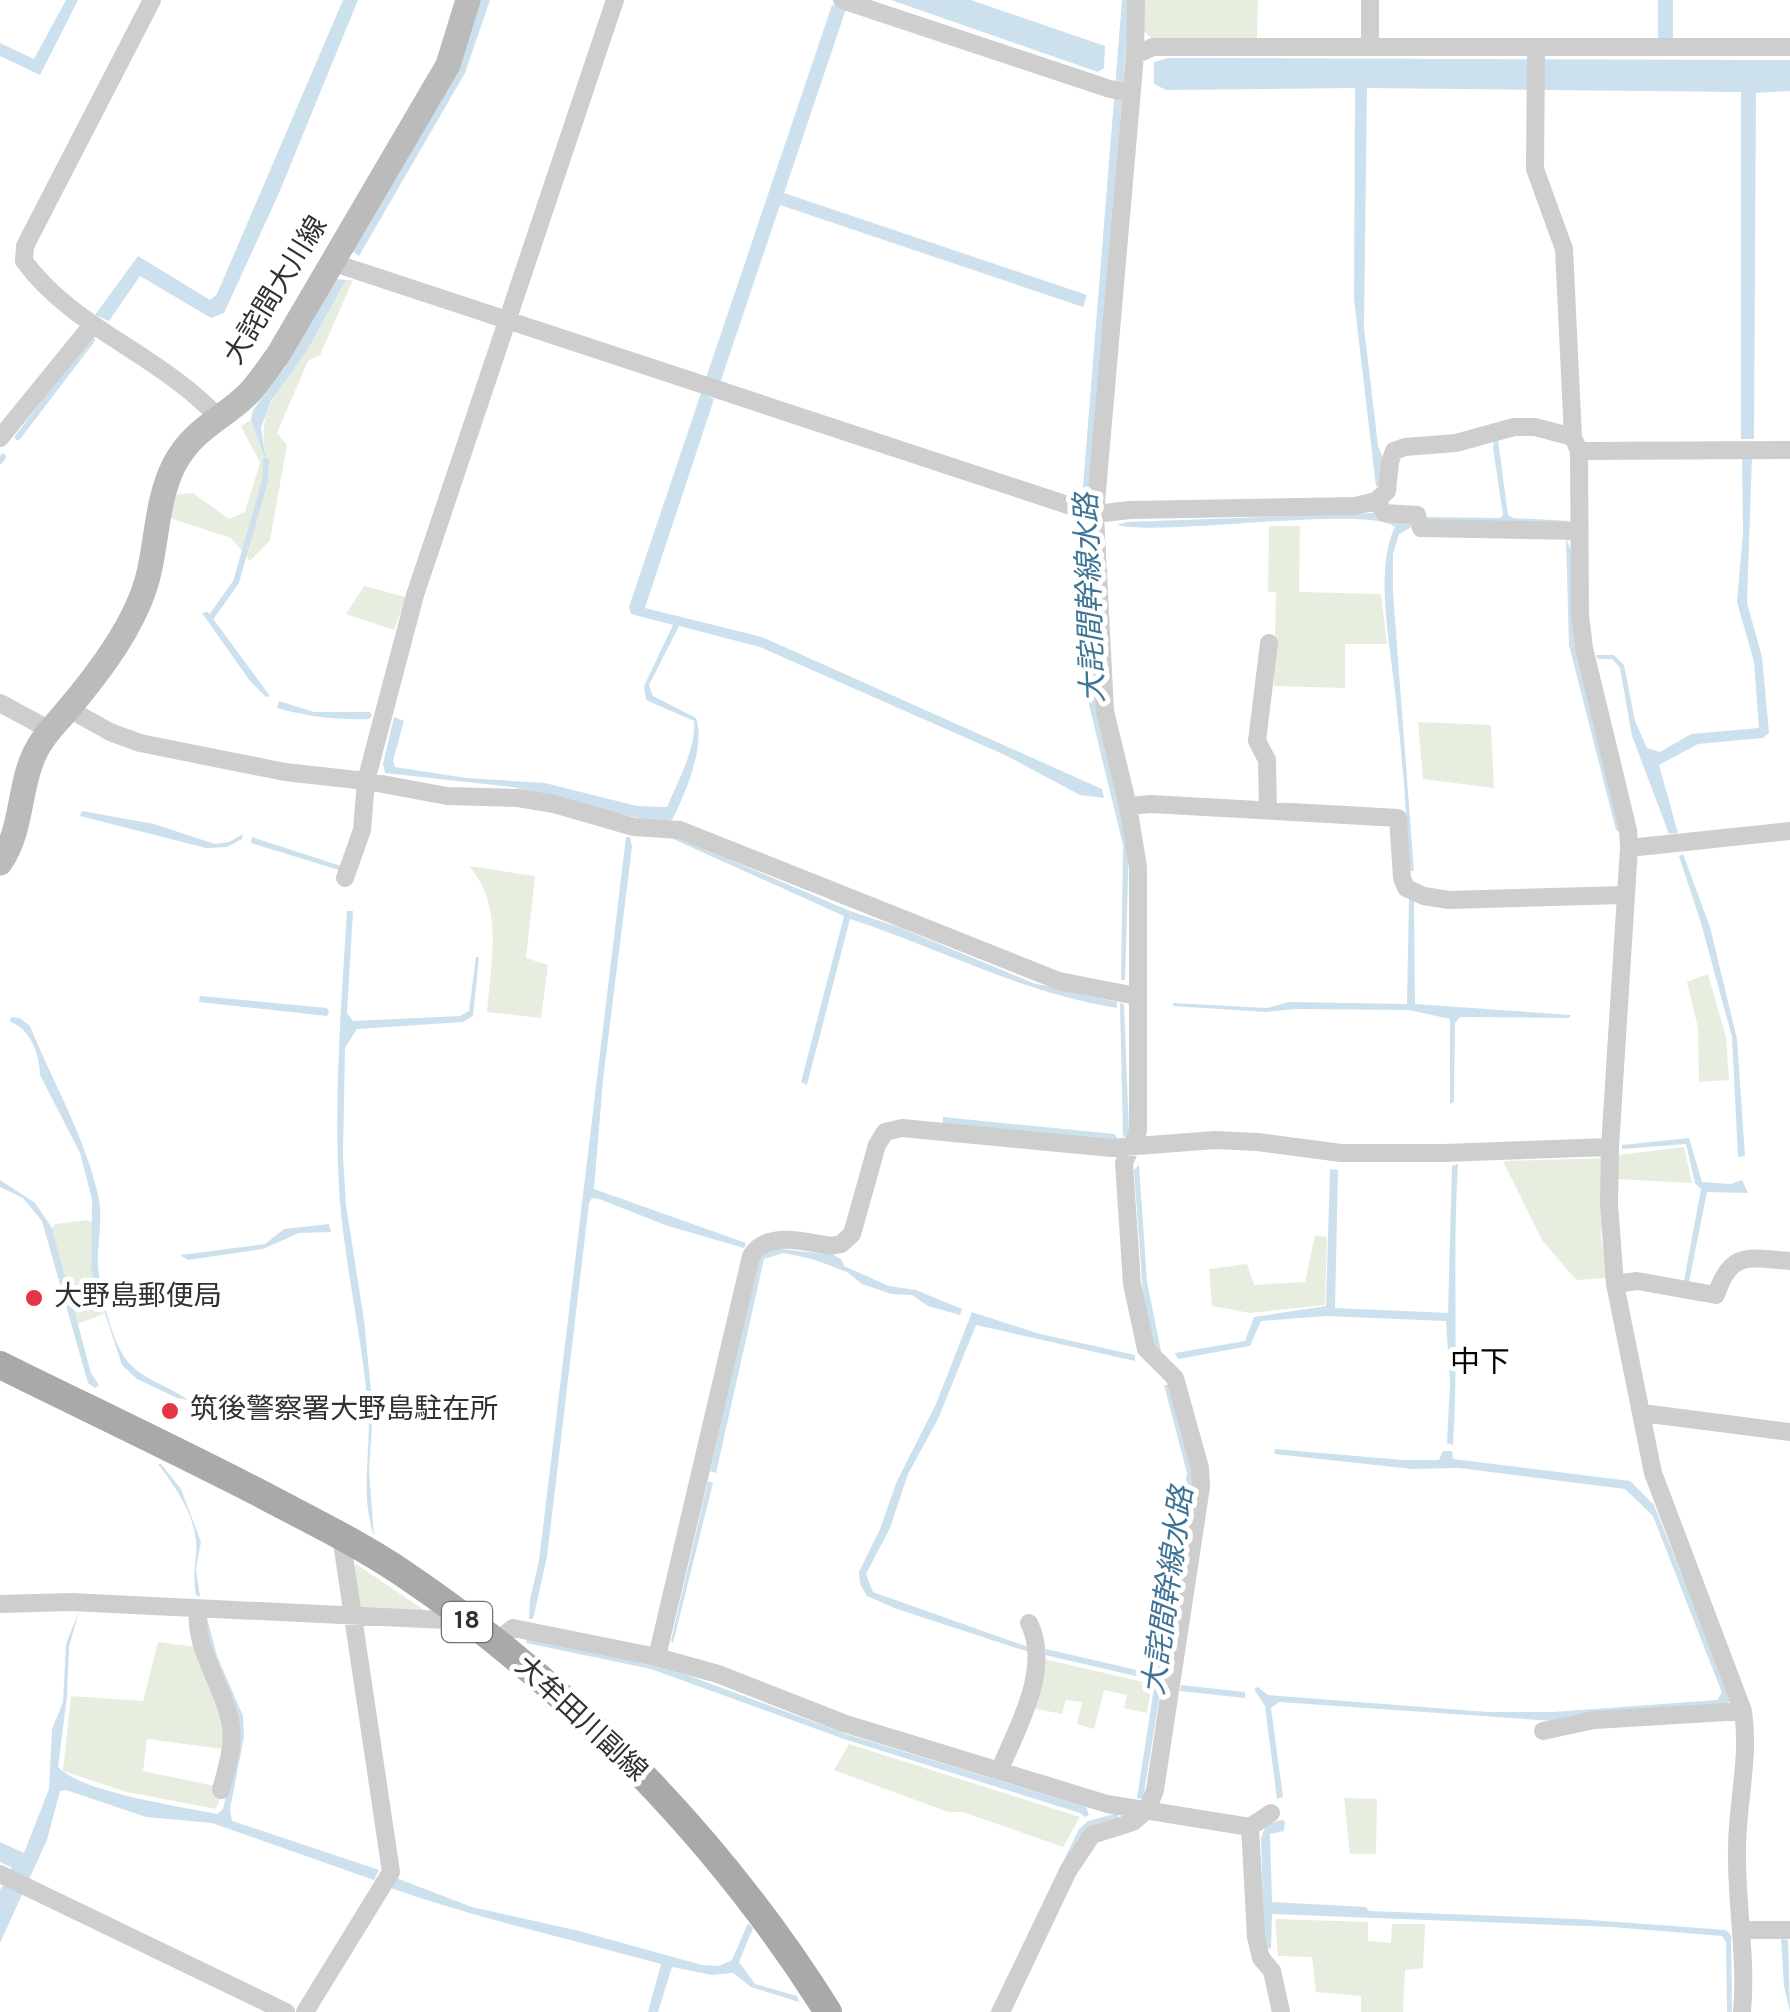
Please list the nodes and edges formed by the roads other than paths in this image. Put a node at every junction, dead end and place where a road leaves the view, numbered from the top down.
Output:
1 (468, 0) edge
2 (615, 0) edge
3 (842, 0) edge
4 (1136, 0) edge
5 (1370, 0) edge
6 (147, 2) edge
7 (1370, 47) junction
8 (1536, 47) junction
9 (1790, 47) edge
10 (1136, 55) junction
11 (1130, 92) junction
12 (331, 262) junction
13 (508, 320) junction
14 (92, 325) junction
15 (218, 416) junction
16 (0, 438) edge
17 (1576, 444) junction
18 (1790, 450) edge
19 (1376, 501) junction
20 (1088, 512) junction
21 (1578, 531) junction
22 (1268, 643) dead end
23 (0, 702) edge
24 (68, 709) junction
25 (48, 729) junction
26 (366, 781) junction
27 (1128, 806) junction
28 (1268, 810) junction
29 (1790, 831) edge
30 (1629, 848) junction
31 (0, 863) edge
32 (345, 878) dead end
33 (1624, 895) junction
34 (1126, 994) junction
35 (1132, 1147) junction
36 (1610, 1147) junction
37 (1790, 1261) edge
38 (1615, 1284) junction
39 (0, 1366) edge
40 (1642, 1413) junction
41 (1790, 1432) edge
42 (341, 1536) junction
43 (0, 1604) edge
44 (198, 1609) junction
45 (353, 1618) junction
46 (466, 1621) junction
47 (1029, 1623) dead end
48 (495, 1642) junction
49 (658, 1657) junction
50 (1743, 1712) junction
51 (1543, 1730) dead end
52 (999, 1772) junction
53 (221, 1790) dead end
54 (1146, 1810) junction
55 (1271, 1813) dead end
56 (1250, 1827) junction
57 (3, 1876) edge
58 (1742, 1930) junction
59 (1790, 1930) edge
60 (286, 2012) edge
61 (305, 2012) edge
62 (828, 2012) edge
63 (1001, 2012) edge
64 (1281, 2012) edge
65 (1742, 2012) edge

1 - 12 main road, 大詫間大川線
2 - 13 street
3 - 11 street
4 - 10 street
5 - 7 street
6 - 14 street
7 - 8 street
7 - 10 street
8 - 9 street
8 - 17 street
10 - 11 street
11 - 20 street
12 - 13 street
12 - 15 main road, 大詫間大川線
13 - 20 street
13 - 26 street
14 - 15 street
14 - 16 street
15 - 24 main road, 大詫間大川線
17 - 18 street
17 - 19 street
17 - 21 street
19 - 20 street
19 - 21 street
20 - 27 street
21 - 30 street
22 - 28 street
23 - 25 street
24 - 25 main road, 大詫間大川線
24 - 26 street
25 - 31 main road, 大詫間大川線
26 - 32 street
26 - 34 street
27 - 28 street
27 - 34 street
28 - 33 street
29 - 30 street
30 - 33 street
33 - 36 street
34 - 35 street
35 - 36 street
35 - 49 street
35 - 54 street
36 - 38 street
37 - 38 street
38 - 40 street
39 - 42 main road, 大牟田川副線 / 18
40 - 41 street
40 - 50 street
42 - 45 street
42 - 46 main road, 大牟田川副線 / 18
43 - 44 street
44 - 45 street
44 - 53 street
45 - 46 street
45 - 61 street
46 - 48 main road, 大牟田川副線 / 18
47 - 52 street
48 - 49 street
48 - 62 main road, 大牟田川副線 / 18
49 - 52 street
50 - 51 street
50 - 58 street
52 - 54 street
54 - 56 street
54 - 63 street
55 - 56 street
56 - 64 street
57 - 60 street
58 - 59 street
58 - 65 street

